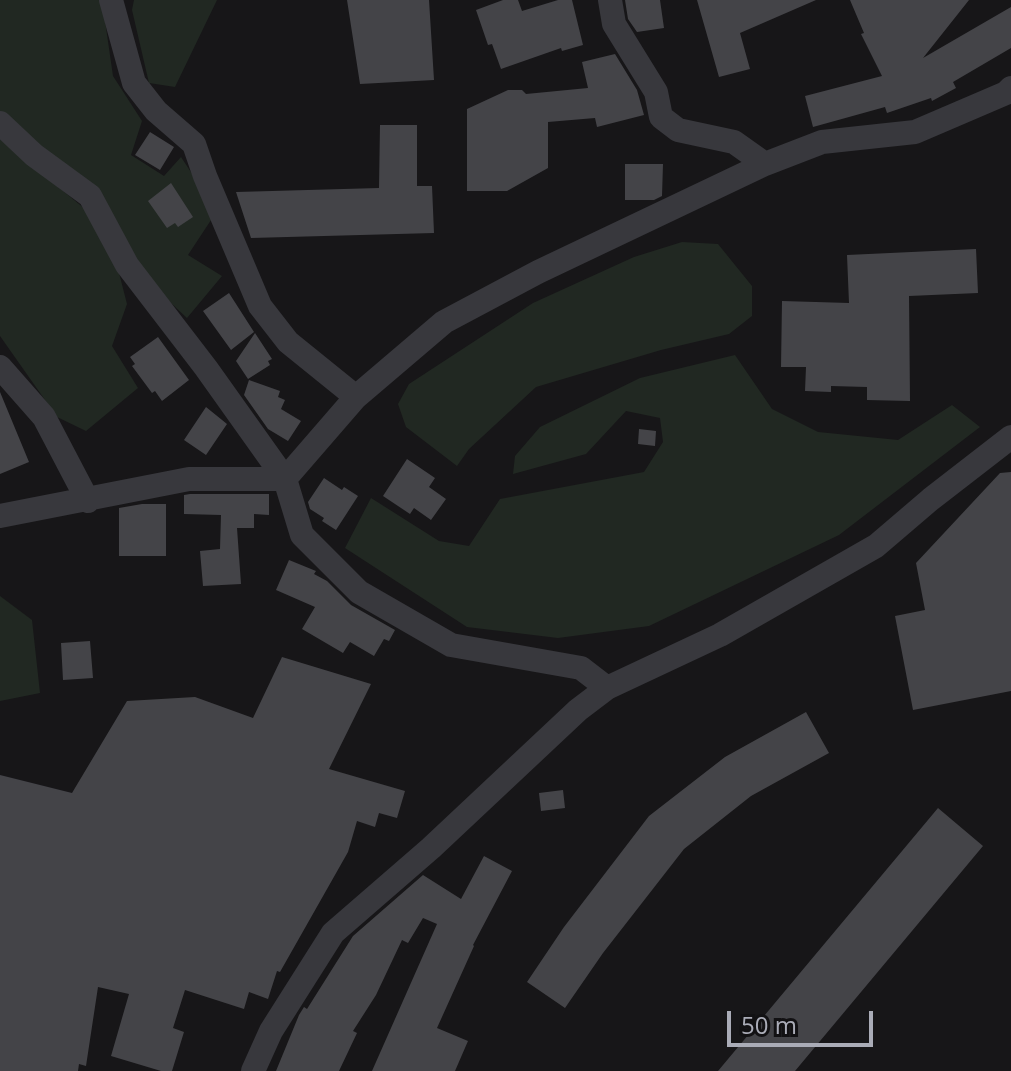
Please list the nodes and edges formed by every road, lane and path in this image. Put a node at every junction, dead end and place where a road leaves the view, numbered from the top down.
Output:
1 (111, 0) edge
2 (610, 0) edge
3 (1011, 88) edge
4 (0, 123) edge
5 (765, 164) junction
6 (0, 367) edge
7 (356, 397) junction
8 (1011, 437) edge
9 (285, 479) junction
10 (88, 501) junction
11 (0, 516) edge
12 (607, 688) junction
13 (253, 1071) edge

1 - 7 street
2 - 5 street
3 - 5 street
4 - 9 street
5 - 7 street
6 - 10 street
7 - 9 street
8 - 12 street
9 - 10 street
9 - 12 street
10 - 11 street
12 - 13 street

